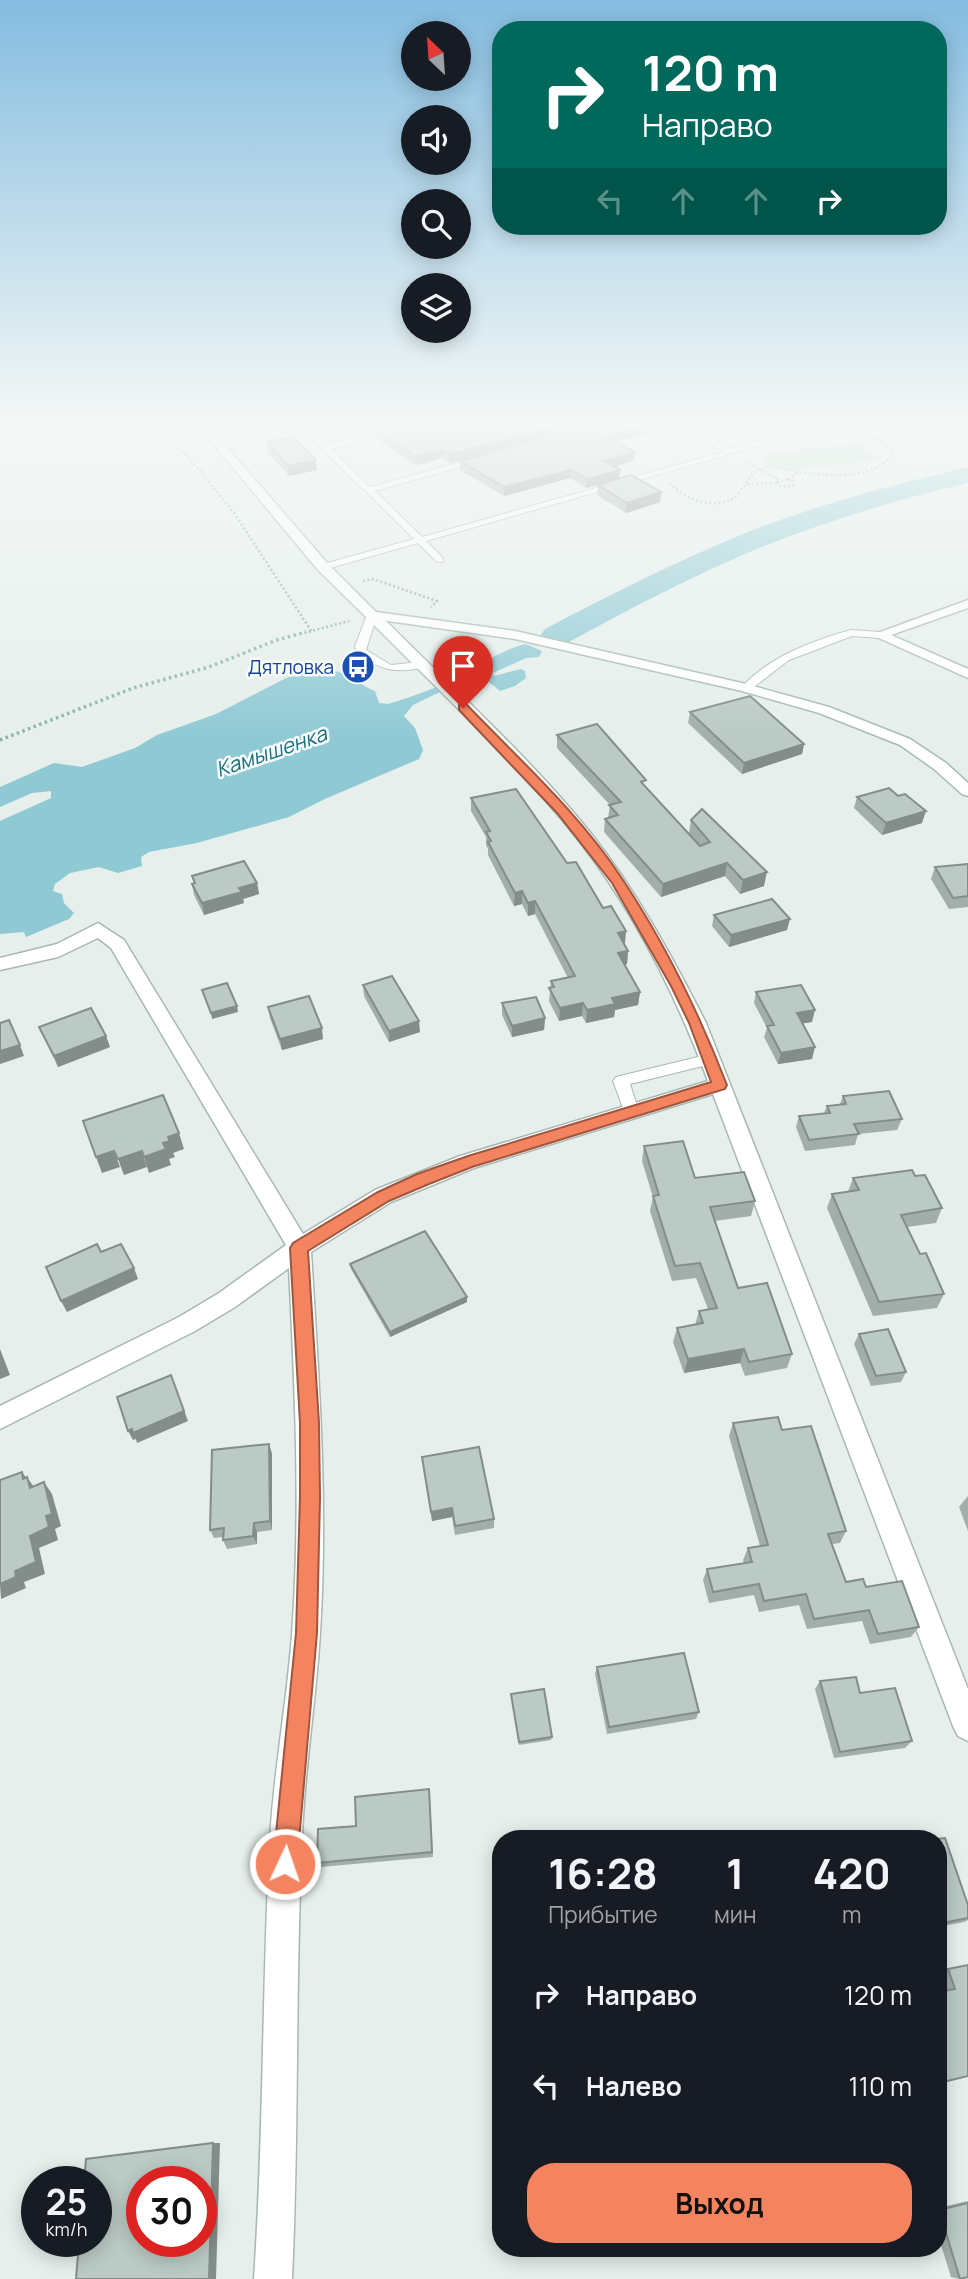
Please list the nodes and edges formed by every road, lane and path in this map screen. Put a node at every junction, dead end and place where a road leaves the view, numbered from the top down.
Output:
1 (244, 528) edge
2 (290, 528) edge
3 (408, 528) edge
4 (461, 528) edge
5 (420, 540) junction
6 (440, 560) dead end
7 (323, 567) junction
8 (968, 604) edge
9 (366, 611) junction
10 (312, 632) junction
11 (878, 635) junction
12 (420, 664) junction
13 (968, 674) edge
14 (746, 688) junction
15 (0, 740) edge
16 (968, 791) edge
17 (0, 964) edge
18 (710, 1059) junction
19 (720, 1085) junction
20 (631, 1112) junction
21 (299, 1248) junction
22 (0, 1418) edge
23 (968, 1726) edge
24 (274, 2279) edge

1 - 10 path
2 - 7 street
3 - 5 lane
4 - 5 lane
5 - 6 lane
5 - 7 lane
7 - 9 street
8 - 11 street
9 - 10 path
9 - 12 street
9 - 12 lane
9 - 14 street
10 - 15 path
11 - 13 street
11 - 14 lane
12 - 18 street
14 - 16 street
17 - 21 street
18 - 19 street
18 - 20 lane
19 - 20 street
19 - 23 street
20 - 21 street
21 - 22 street
21 - 24 street

